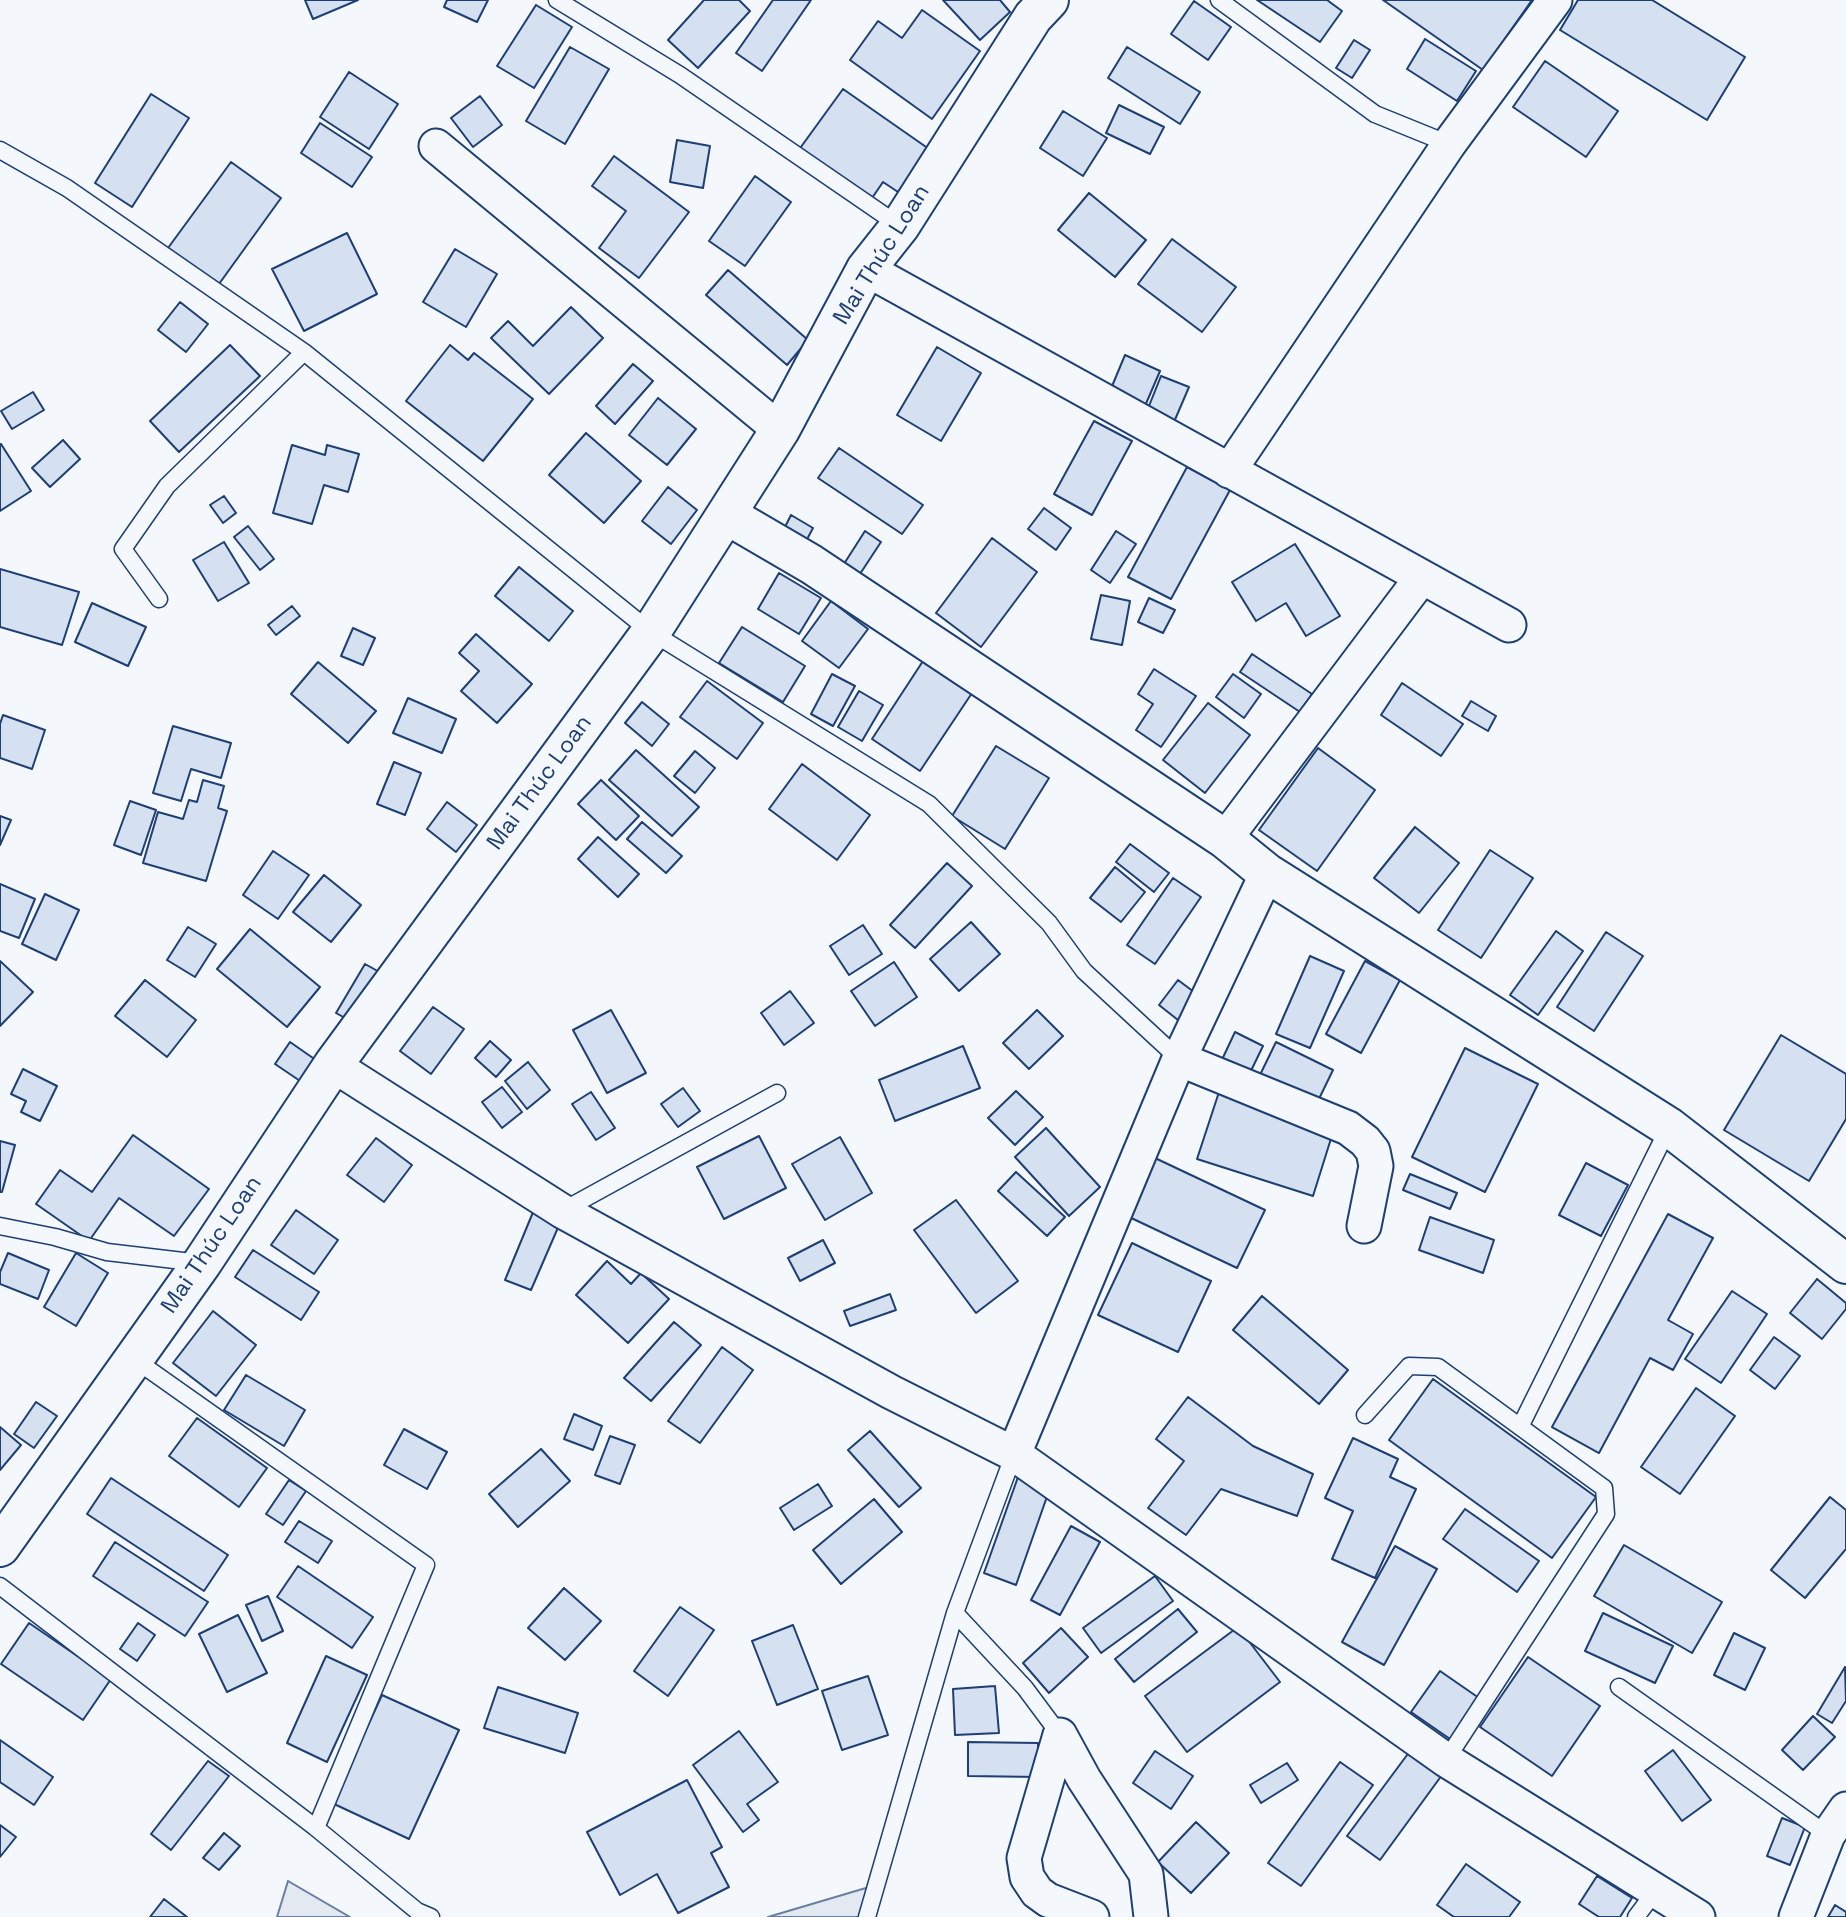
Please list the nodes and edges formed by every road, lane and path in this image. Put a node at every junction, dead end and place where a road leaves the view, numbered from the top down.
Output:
1 (557, 0) edge
2 (1049, 0) edge
3 (1219, 0) edge
4 (1555, 0) edge
5 (1449, 144) junction
6 (436, 146) dead end
7 (0, 150) edge
8 (900, 226) junction
9 (866, 269) junction
10 (304, 352) junction
11 (780, 430) junction
12 (1229, 471) junction
13 (726, 515) junction
14 (1422, 577) junction
15 (159, 599) dead end
16 (1509, 625) dead end
17 (651, 632) junction
18 (1224, 839) junction
19 (1267, 873) junction
20 (1179, 1059) junction
21 (333, 1065) junction
22 (778, 1093) dead end
23 (1669, 1127) junction
24 (562, 1211) junction
25 (0, 1226) edge
26 (1364, 1226) dead end
27 (202, 1263) junction
28 (1846, 1264) edge
29 (134, 1359) junction
30 (1365, 1415) dead end
31 (1521, 1425) junction
32 (1014, 1454) junction
33 (0, 1547) edge
34 (0, 1586) edge
35 (955, 1613) junction
36 (1619, 1687) dead end
37 (1060, 1735) junction
38 (1446, 1760) junction
39 (1837, 1822) edge
40 (316, 1828) junction
41 (1657, 1889) junction
42 (431, 1917) edge
43 (867, 1917) edge
44 (1092, 1917) edge
45 (1151, 1917) edge
46 (1636, 1917) edge
47 (1698, 1917) edge
48 (1796, 1917) edge

1 - 8 lane
2 - 8 main road, Mai Thúc Loan
3 - 5 lane
4 - 5 street
5 - 12 street
6 - 11 street
7 - 10 lane
8 - 9 main road, Mai Thúc Loan
9 - 11 main road, Mai Thúc Loan
9 - 12 street
10 - 15 lane
10 - 17 lane
11 - 13 main road, Mai Thúc Loan
12 - 14 street
13 - 17 main road, Mai Thúc Loan
13 - 18 main road
14 - 16 street
14 - 18 street
17 - 20 lane
17 - 21 main road, Mai Thúc Loan
18 - 19 main road
19 - 20 street
19 - 23 main road
20 - 26 street
20 - 32 street
21 - 24 street
21 - 27 main road, Mai Thúc Loan
22 - 24 lane
23 - 28 main road
23 - 31 lane
24 - 32 street
25 - 27 lane
27 - 29 main road, Mai Thúc Loan
29 - 33 main road, Mai Thúc Loan
29 - 40 lane
30 - 31 lane
31 - 38 lane
32 - 35 lane
32 - 38 street
34 - 40 lane
35 - 37 lane
35 - 43 lane
36 - 39 lane
37 - 44 street
37 - 45 street
38 - 41 street
39 - 48 street
40 - 42 lane
41 - 46 lane
41 - 47 street

